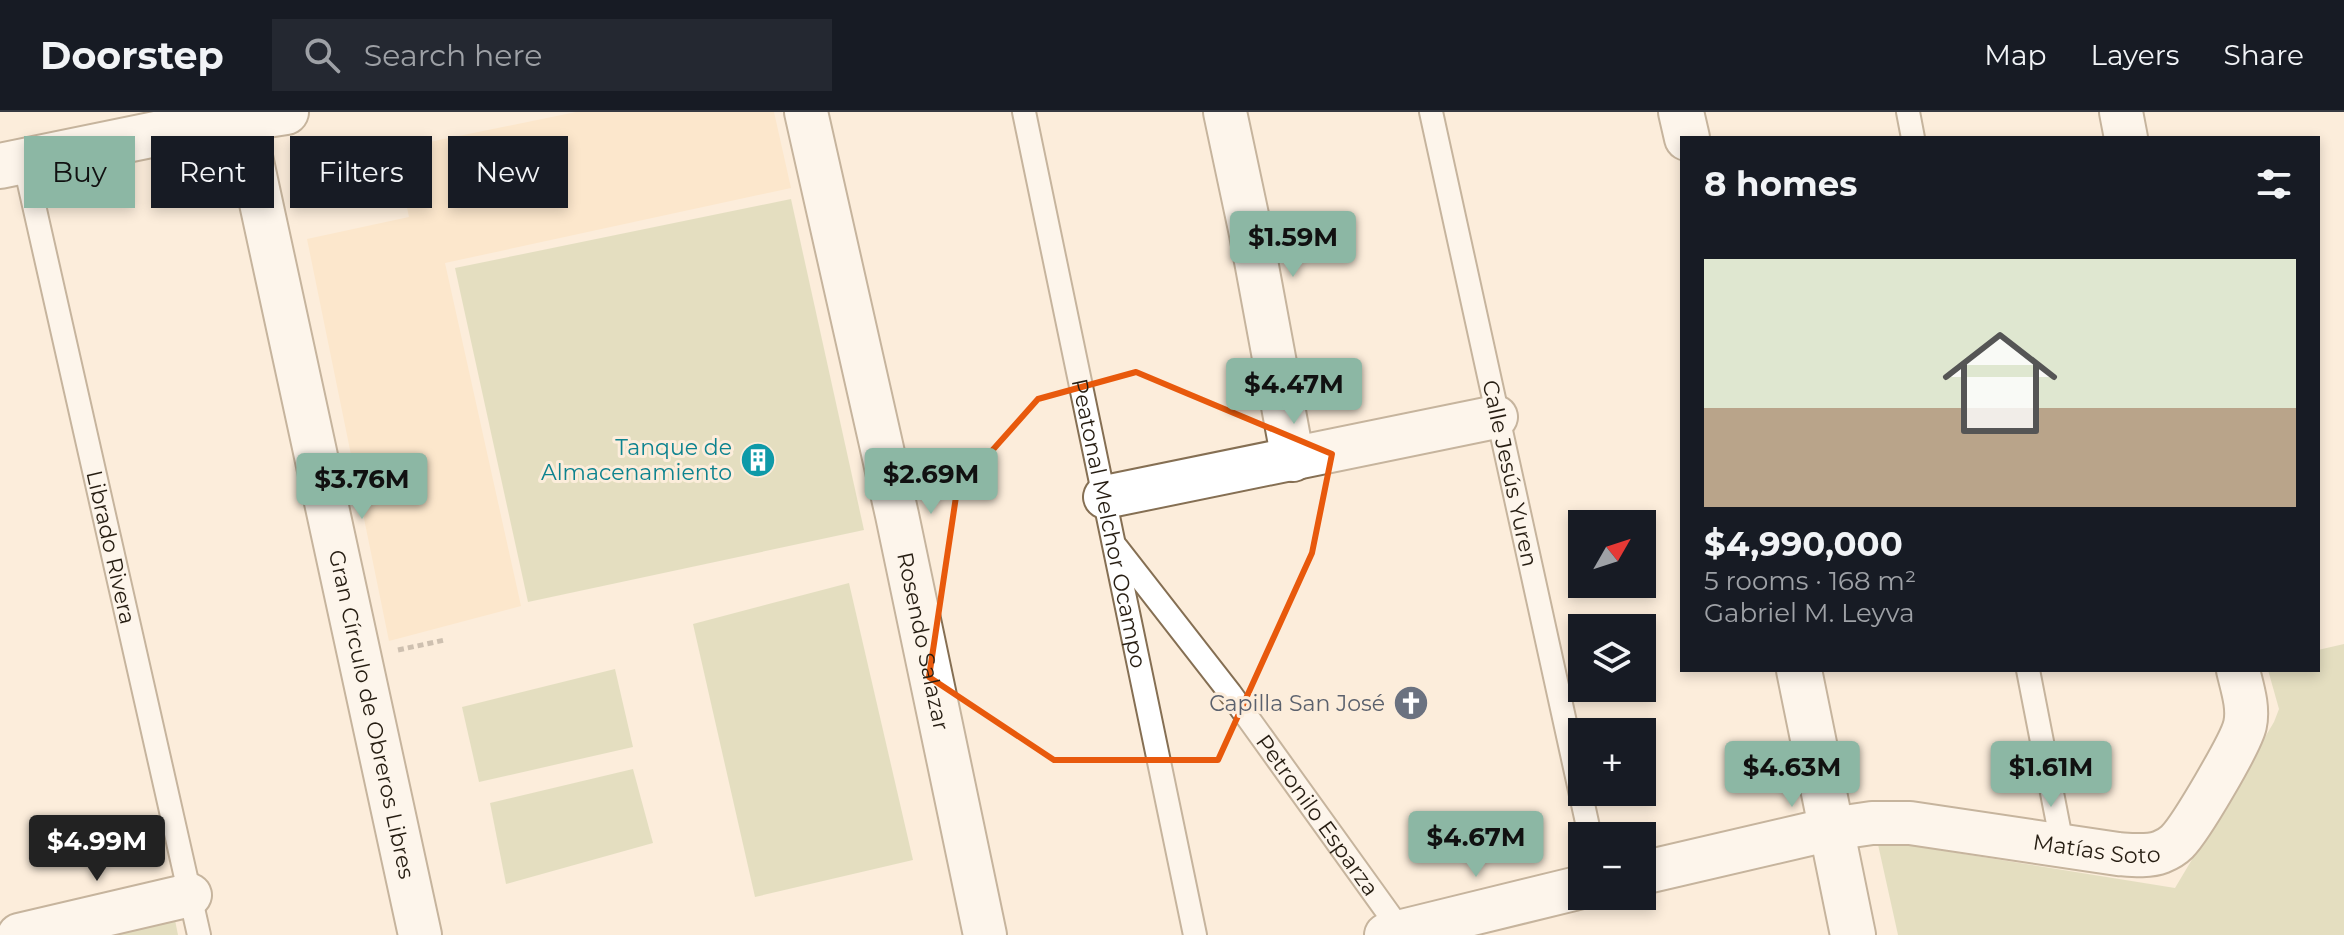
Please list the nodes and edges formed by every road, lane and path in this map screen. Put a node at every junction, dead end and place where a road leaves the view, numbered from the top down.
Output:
1 (286, 112) edge
2 (806, 112) edge
3 (1024, 112) edge
4 (1225, 112) edge
5 (1431, 112) edge
6 (1681, 112) edge
7 (1908, 112) edge
8 (2121, 112) edge
9 (183, 120) edge
10 (243, 120) junction
11 (1687, 136) edge
12 (1913, 136) edge
13 (2126, 136) edge
14 (12, 163) edge
15 (1496, 417) junction
16 (1293, 460) junction
17 (1105, 497) junction
18 (1114, 544) junction
19 (445, 640) dead end
20 (358, 659) junction
21 (1799, 672) edge
22 (2028, 672) edge
23 (2238, 672) edge
24 (1587, 822) edge
25 (1831, 829) junction
26 (2062, 844) junction
27 (1656, 870) edge
28 (1568, 891) edge
29 (190, 895) junction
30 (1397, 934) edge
31 (19, 935) edge
32 (199, 935) edge
33 (420, 935) edge
34 (985, 935) edge
35 (1195, 935) edge
36 (1853, 935) edge

1 - 10 street
2 - 34 street, Rosendo Salazar
3 - 17 lane, Peatonal Melchor Ocampo
4 - 16 street
5 - 15 lane, Calle Jesús Yuren
6 - 11 street
7 - 12 lane
8 - 13 street
9 - 10 street
9 - 14 street
10 - 20 street, Gran Círculo de Obreros Libres
14 - 29 lane, Librado Rivera
15 - 16 street
15 - 24 lane, Calle Jesús Yuren
16 - 17 street
17 - 18 lane, Peatonal Melchor Ocampo
18 - 30 lane, Petronilo Esparza
18 - 35 lane, Peatonal Melchor Ocampo
19 - 20 path
20 - 33 street, Gran Círculo de Obreros Libres
21 - 25 street
22 - 26 lane
23 - 26 street, Matías Soto
25 - 26 street, Matías Soto
25 - 27 street, Matías Soto
25 - 36 street
28 - 30 street
29 - 31 street
29 - 32 lane, Librado Rivera

